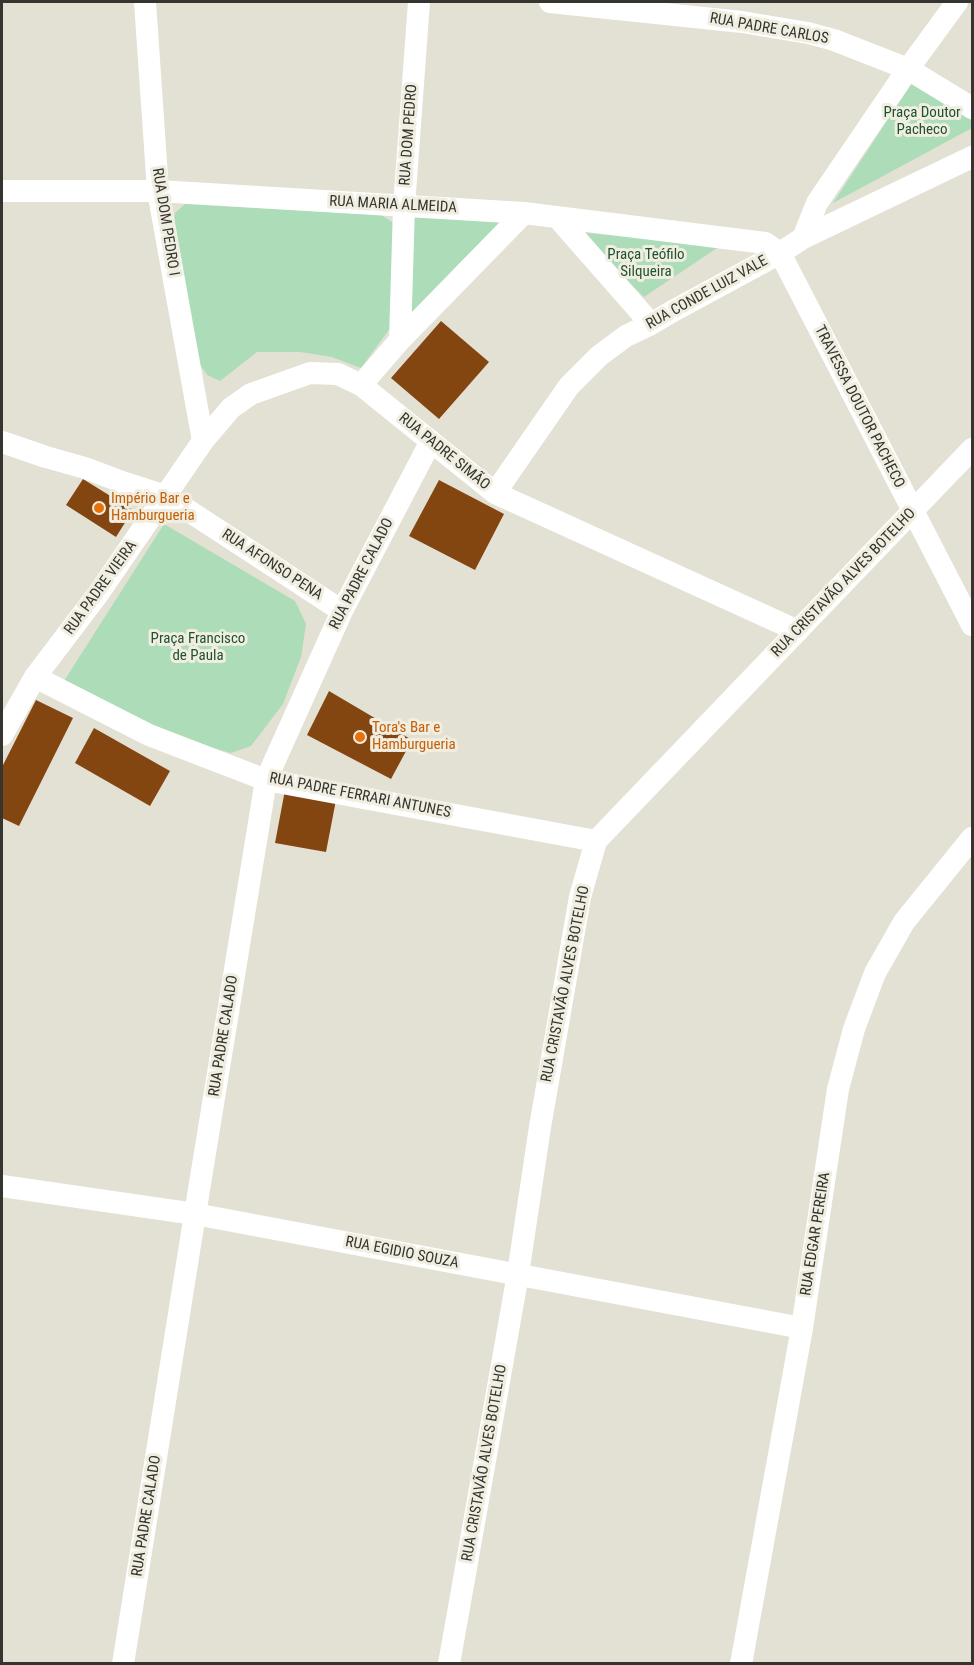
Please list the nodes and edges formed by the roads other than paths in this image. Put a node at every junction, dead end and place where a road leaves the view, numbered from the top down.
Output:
1 (145, 2) edge
2 (419, 2) edge
3 (550, 2) edge
4 (957, 2) edge
5 (908, 69) junction
6 (972, 108) edge
7 (972, 157) edge
8 (2, 191) edge
9 (158, 191) junction
10 (404, 206) junction
11 (524, 213) junction
12 (558, 218) junction
13 (803, 238) junction
14 (780, 253) junction
15 (651, 324) junction
16 (400, 340) junction
17 (361, 385) junction
18 (203, 441) junction
19 (431, 441) junction
20 (2, 442) edge
21 (972, 449) edge
22 (495, 493) junction
23 (166, 496) junction
24 (913, 511) junction
25 (342, 611) junction
26 (972, 625) edge
27 (798, 631) junction
28 (35, 677) junction
29 (2, 735) edge
30 (266, 780) junction
31 (972, 838) edge
32 (596, 841) junction
33 (2, 1186) edge
34 (195, 1214) junction
35 (518, 1274) junction
36 (802, 1328) junction
37 (123, 1664) edge
38 (449, 1664) edge
39 (741, 1664) edge

1 - 9 street, RUA DOM PEDRO I
2 - 10 street, RUA DOM PEDRO
3 - 5 street, RUA PADRE CARLOS
4 - 5 street
5 - 6 street, RUA PADRE CARLOS
5 - 13 street
7 - 13 street, RUA CONDE LUIZ VALE
8 - 9 street, RUA MARIA ALMEIDA
9 - 10 street, RUA MARIA ALMEIDA
9 - 18 street, RUA DOM PEDRO I
10 - 11 street, RUA MARIA ALMEIDA
10 - 16 street, RUA DOM PEDRO
11 - 12 street, RUA MARIA ALMEIDA
11 - 16 street
12 - 14 street, RUA MARIA ALMEIDA
12 - 15 street
13 - 14 street, RUA CONDE LUIZ VALE
14 - 15 street, RUA CONDE LUIZ VALE
14 - 24 street, TRAVESSA DOUTOR PACHECO
15 - 22 street, RUA CONDE LUIZ VALE
16 - 17 street
17 - 18 street, RUA PADRE SIMÃO
17 - 19 street, RUA PADRE SIMÃO
18 - 23 street, RUA PADRE VIEIRA
19 - 22 street, RUA PADRE SIMÃO
19 - 25 street, RUA PADRE CALADO
20 - 23 street, RUA AFONSO PENA
21 - 24 street, RUA CRISTAVÃO ALVES BOTELHO
22 - 27 street, RUA PADRE SIMÃO
23 - 25 street, RUA AFONSO PENA
23 - 28 street, RUA PADRE VIEIRA
24 - 26 street, TRAVESSA DOUTOR PACHECO
24 - 27 street, RUA CRISTAVÃO ALVES BOTELHO
25 - 30 street, RUA PADRE CALADO
27 - 32 street, RUA CRISTAVÃO ALVES BOTELHO
28 - 29 street, RUA PADRE VIEIRA
28 - 30 street, RUA PADRE FERRARI ANTUNES
30 - 32 street, RUA PADRE FERRARI ANTUNES
30 - 34 street, RUA PADRE CALADO
31 - 36 street, RUA EDGAR PEREIRA
32 - 35 street, RUA CRISTAVÃO ALVES BOTELHO
33 - 34 street, RUA EGIDIO SOUZA
34 - 35 street, RUA EGIDIO SOUZA
34 - 37 street, RUA PADRE CALADO
35 - 36 street, RUA EGIDIO SOUZA
35 - 38 street, RUA CRISTAVÃO ALVES BOTELHO
36 - 39 street, RUA EDGAR PEREIRA

